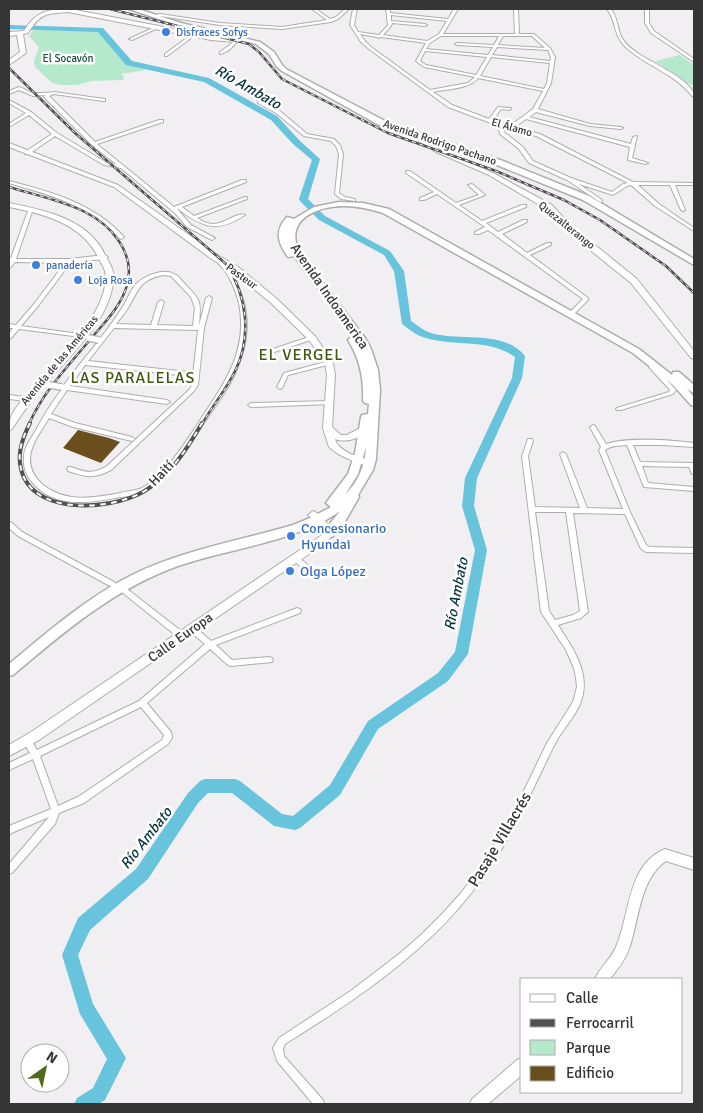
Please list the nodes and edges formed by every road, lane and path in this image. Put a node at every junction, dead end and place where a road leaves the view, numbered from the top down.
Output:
1 (70, 9) edge
2 (132, 9) edge
3 (139, 9) edge
4 (314, 9) edge
5 (347, 9) edge
6 (355, 9) edge
7 (388, 9) edge
8 (456, 9) edge
9 (508, 9) edge
10 (516, 9) edge
11 (609, 9) edge
12 (646, 9) edge
13 (77, 10) junction
14 (390, 14) junction
15 (154, 15) junction
16 (450, 20) junction
17 (330, 22) junction
18 (391, 22) junction
19 (425, 25) dead end
20 (158, 27) junction
21 (358, 33) junction
22 (9, 34) edge
23 (20, 34) junction
24 (193, 34) junction
25 (517, 34) junction
26 (440, 35) junction
27 (502, 35) junction
28 (379, 37) junction
29 (132, 39) dead end
30 (241, 39) junction
31 (428, 42) junction
32 (457, 44) dead end
33 (497, 46) junction
34 (549, 49) junction
35 (425, 50) junction
36 (221, 53) dead end
37 (166, 55) dead end
38 (490, 56) junction
39 (552, 62) junction
40 (694, 62) edge
41 (10, 63) edge
42 (478, 77) junction
43 (233, 80) dead end
44 (544, 90) junction
45 (430, 91) junction
46 (9, 93) edge
47 (48, 95) junction
48 (694, 95) edge
49 (103, 100) dead end
50 (9, 102) edge
51 (509, 109) dead end
52 (535, 110) junction
53 (29, 113) junction
54 (525, 117) junction
55 (161, 121) dead end
56 (490, 121) junction
57 (9, 126) edge
58 (509, 126) junction
59 (621, 128) dead end
60 (410, 133) junction
61 (55, 134) junction
62 (635, 137) dead end
63 (94, 144) junction
64 (9, 145) edge
65 (633, 146) junction
66 (9, 149) edge
67 (27, 153) junction
68 (646, 163) dead end
69 (122, 167) junction
70 (408, 172) dead end
71 (569, 179) junction
72 (244, 181) dead end
73 (9, 182) edge
74 (632, 183) junction
75 (672, 183) junction
76 (694, 184) edge
77 (470, 185) dead end
78 (438, 192) junction
79 (245, 198) dead end
80 (422, 199) dead end
81 (353, 200) junction
82 (600, 201) junction
83 (338, 202) junction
84 (456, 204) junction
85 (9, 205) edge
86 (524, 206) dead end
87 (176, 208) junction
88 (9, 209) edge
89 (683, 210) dead end
90 (30, 211) junction
91 (243, 215) dead end
92 (193, 218) junction
93 (524, 221) dead end
94 (482, 223) junction
95 (488, 228) junction
96 (694, 230) edge
97 (477, 232) dead end
98 (498, 234) junction
99 (121, 237) dead end
100 (212, 238) dead end
101 (549, 244) dead end
102 (292, 251) junction
103 (526, 255) junction
104 (102, 257) junction
105 (694, 257) edge
106 (216, 258) junction
107 (11, 260) edge
108 (68, 260) junction
109 (694, 262) edge
110 (9, 266) edge
111 (208, 298) dead end
112 (161, 302) dead end
113 (573, 312) junction
114 (9, 326) edge
115 (18, 326) junction
116 (112, 326) junction
117 (154, 326) junction
118 (198, 328) junction
119 (599, 330) junction
120 (82, 336) junction
121 (9, 337) edge
122 (312, 338) junction
123 (101, 340) junction
124 (266, 353) dead end
125 (694, 356) edge
126 (85, 363) junction
127 (329, 363) junction
128 (188, 374) dead end
129 (45, 383) junction
130 (64, 387) junction
131 (280, 387) dead end
132 (694, 390) edge
133 (9, 397) edge
134 (23, 398) junction
135 (167, 402) dead end
136 (329, 403) junction
137 (694, 403) edge
138 (252, 405) dead end
139 (619, 409) dead end
140 (9, 413) edge
141 (47, 415) junction
142 (593, 426) dead end
143 (9, 427) edge
144 (327, 428) junction
145 (364, 429) junction
146 (132, 439) dead end
147 (530, 441) dead end
148 (630, 444) junction
149 (694, 445) edge
150 (604, 447) junction
151 (564, 454) dead end
152 (360, 460) junction
153 (370, 463) junction
154 (638, 464) junction
155 (70, 469) dead end
156 (694, 472) edge
157 (355, 490) junction
158 (694, 490) edge
159 (532, 509) junction
160 (569, 510) junction
161 (584, 510) junction
162 (627, 512) junction
163 (316, 517) junction
164 (9, 524) edge
165 (328, 534) junction
166 (694, 551) edge
167 (296, 559) junction
168 (313, 573) dead end
169 (116, 586) junction
170 (297, 611) dead end
171 (554, 624) junction
172 (191, 628) junction
173 (182, 636) junction
174 (209, 644) junction
175 (269, 660) dead end
176 (9, 663) edge
177 (9, 671) edge
178 (142, 703) junction
179 (27, 741) junction
180 (9, 752) edge
181 (35, 754) junction
182 (9, 767) edge
183 (56, 811) junction
184 (9, 830) edge
185 (694, 864) edge
186 (9, 870) edge
187 (603, 978) edge
188 (520, 1067) edge
189 (319, 1104) edge
190 (477, 1104) edge

1 - 13 street
2 - 15 main road, Avenida Rodrigo Pachano
3 - 15 main road, Avenida Rodrigo Pachano
4 - 17 street
5 - 17 street
6 - 21 street
7 - 14 street
8 - 16 street
9 - 10 street
10 - 25 street
11 - 48 street
12 - 40 street
13 - 20 street
13 - 23 street
14 - 16 street
14 - 18 street
15 - 17 street
15 - 30 main road, Avenida Rodrigo Pachano
16 - 26 street
18 - 19 street
18 - 28 street
20 - 24 street
20 - 29 street
21 - 28 street
21 - 45 street, El Álamo
22 - 23 street
23 - 41 street
24 - 30 street
24 - 37 street
25 - 27 street
25 - 34 street
26 - 27 street
26 - 31 street
27 - 33 street
28 - 31 street
30 - 36 street
30 - 60 main road, Avenida Rodrigo Pachano
30 - 82 main road, Avenida Rodrigo Pachano
31 - 35 street
32 - 33 street
33 - 34 street
33 - 38 street
34 - 39 street
35 - 38 street
35 - 42 street
38 - 39 street
38 - 42 street
39 - 44 street
42 - 44 street
42 - 45 street
43 - 81 street
44 - 52 street
45 - 56 street, El Álamo
46 - 47 street
47 - 49 street
47 - 63 street
50 - 53 street
51 - 56 street
52 - 54 street
52 - 59 street
53 - 57 street
53 - 61 street
54 - 58 street
54 - 65 street
55 - 63 street
56 - 58 street, El Álamo
58 - 71 street
58 - 74 street, El Álamo
60 - 109 main road, Avenida Rodrigo Pachano
60 - 125 street, Quezalterango
61 - 67 street
61 - 69 street
62 - 65 street
63 - 69 street
64 - 67 street
65 - 68 street
66 - 67 street
67 - 106 street, Pasteur
69 - 87 street
70 - 78 street
71 - 74 street
71 - 82 street
72 - 87 street
73 - 99 street
74 - 75 street
74 - 96 street, El Álamo
75 - 76 street
75 - 89 street
77 - 84 street
78 - 80 street
78 - 84 street
79 - 92 street
81 - 83 main road, Avenida Indoamerica
81 - 113 main road, Avenida Indoamerica
82 - 105 main road, Avenida Rodrigo Pachano
83 - 102 main road, Avenida Indoamerica
83 - 113 main road, Avenida Indoamerica
84 - 94 street
85 - 90 street, Avenida de las Américas
86 - 94 street
87 - 92 street
87 - 100 street
88 - 90 street, Avenida de las Américas
90 - 104 street, Avenida de las Américas
90 - 107 street
91 - 92 street
93 - 98 street
94 - 95 street
95 - 97 street
95 - 98 street
98 - 103 street
101 - 103 street
102 - 145 main road, Avenida Indoamerica
102 - 153 main road, Avenida Indoamerica
103 - 113 street
104 - 108 street
104 - 120 street, Avenida de las Américas
106 - 122 street, Pasteur
106 - 141 street, Haití
107 - 108 street
107 - 110 street
108 - 115 street
111 - 118 street
112 - 117 street
113 - 119 main road, Avenida Indoamerica
113 - 132 main road, Avenida Indoamerica
114 - 115 street
115 - 120 street
115 - 121 street
116 - 117 street
116 - 118 street
116 - 123 street
117 - 118 street
118 - 155 street
119 - 137 main road, Avenida Indoamerica
119 - 139 street
120 - 123 street, bridge
120 - 129 street, Avenida de las Américas
120 - 134 street, Avenida de las Américas
122 - 124 street
122 - 127 street, Pasteur
123 - 126 street
126 - 128 street
126 - 130 street, Haití
127 - 131 street
127 - 136 street
129 - 130 street, bridge
129 - 134 street, Avenida de las Américas
130 - 135 street
130 - 141 street, Haití
133 - 134 street
134 - 140 street, Avenida de las Américas
134 - 143 street, Avenida de las Américas
136 - 138 street
136 - 144 street
141 - 146 street
142 - 150 street
144 - 145 street
144 - 152 street
145 - 152 main road, Avenida Indoamerica
147 - 159 street
148 - 149 street
148 - 150 street
148 - 154 street
150 - 162 street
151 - 161 street
152 - 153 street
152 - 163 main road, Avenida Indoamerica
153 - 157 main road, Avenida Indoamerica
154 - 156 street
154 - 158 street
157 - 163 main road, Avenida Indoamerica
157 - 165 main road
159 - 160 street
159 - 171 street
160 - 161 street
160 - 171 street
161 - 162 street
162 - 166 street
163 - 165 street
163 - 169 main road, Avenida Indoamerica
164 - 169 street
165 - 167 street, Calle Europa
167 - 168 street
167 - 172 street, Calle Europa
169 - 173 street
169 - 176 main road, Avenida Indoamerica
169 - 177 main road, Avenida Indoamerica
170 - 174 street
171 - 189 street, Pasaje Villacrés
172 - 173 street, Calle Europa
172 - 174 street
173 - 179 street, Calle Europa
174 - 175 street
174 - 178 street
178 - 181 street
178 - 183 street
179 - 180 street, Calle Europa
179 - 181 street
181 - 182 street
181 - 183 street
183 - 184 street
183 - 186 street
185 - 187 street
188 - 190 street

